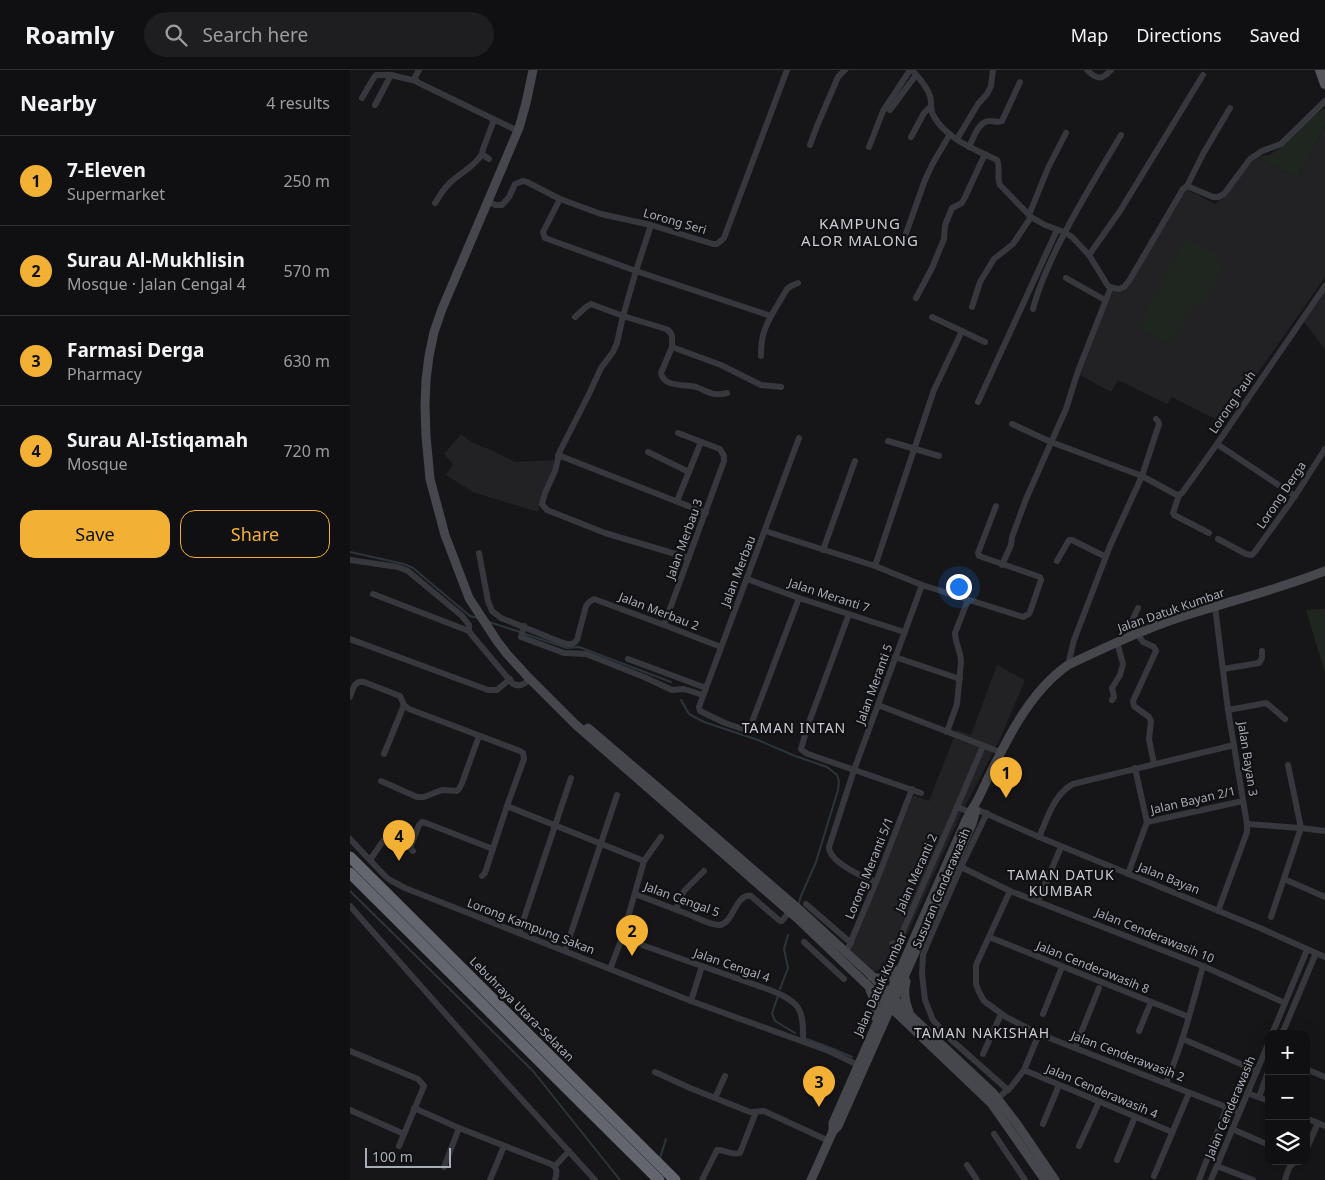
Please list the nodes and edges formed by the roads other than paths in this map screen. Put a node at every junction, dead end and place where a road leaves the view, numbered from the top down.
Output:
1 (419, 70) edge
2 (533, 70) edge
3 (787, 70) edge
4 (845, 70) edge
5 (993, 70) edge
6 (1087, 70) edge
7 (1320, 70) edge
8 (912, 72) edge
9 (1109, 72) edge
10 (392, 75) junction
11 (1203, 75) dead end
12 (416, 80) junction
13 (1020, 82) dead end
14 (1325, 84) edge
15 (362, 98) dead end
16 (1325, 101) edge
17 (375, 105) dead end
18 (931, 106) junction
19 (1230, 108) dead end
20 (890, 110) dead end
21 (494, 120) junction
22 (518, 131) junction
23 (1066, 133) dead end
24 (950, 134) junction
25 (1121, 135) dead end
26 (911, 137) dead end
27 (956, 139) junction
28 (810, 145) dead end
29 (869, 146) dead end
30 (969, 147) junction
31 (482, 154) junction
32 (985, 154) junction
33 (489, 159) dead end
34 (1187, 186) junction
35 (560, 199) junction
36 (488, 201) junction
37 (435, 203) dead end
38 (1030, 216) junction
39 (651, 225) junction
40 (1061, 231) junction
41 (904, 239) dead end
42 (1089, 255) junction
43 (636, 271) junction
44 (1066, 278) dead end
45 (798, 283) dead end
46 (1325, 286) edge
47 (1111, 288) junction
48 (916, 298) dead end
49 (1105, 300) junction
50 (972, 307) dead end
51 (1033, 310) dead end
52 (623, 316) junction
53 (771, 316) junction
54 (575, 317) dead end
55 (932, 317) dead end
56 (962, 331) junction
57 (985, 342) dead end
58 (672, 347) junction
59 (761, 356) dead end
60 (781, 387) dead end
61 (727, 393) dead end
62 (978, 402) dead end
63 (1156, 419) dead end
64 (1012, 424) dead end
65 (678, 433) dead end
66 (799, 438) dead end
67 (888, 441) dead end
68 (701, 442) junction
69 (1051, 442) junction
70 (1217, 444) junction
71 (914, 449) junction
72 (1325, 449) edge
73 (648, 452) dead end
74 (558, 455) junction
75 (939, 456) dead end
76 (855, 461) dead end
77 (689, 472) junction
78 (1142, 476) junction
79 (1179, 495) junction
80 (1295, 496) junction
81 (677, 501) junction
82 (996, 506) dead end
83 (706, 513) junction
84 (765, 531) junction
85 (1209, 533) dead end
86 (1218, 539) dead end
87 (823, 550) junction
88 (479, 553) dead end
89 (1106, 556) junction
90 (689, 558) junction
91 (350, 560) edge
92 (1057, 561) dead end
93 (1002, 564) junction
94 (874, 566) junction
95 (1325, 571) edge
96 (747, 579) junction
97 (922, 585) junction
98 (373, 594) dead end
99 (799, 598) junction
100 (968, 600) junction
101 (1215, 607) junction
102 (1138, 608) dead end
103 (849, 614) junction
104 (664, 624) junction
105 (523, 630) junction
106 (469, 631) junction
107 (904, 632) junction
108 (1133, 634) junction
109 (350, 639) edge
110 (1117, 642) junction
111 (722, 648) junction
112 (1262, 651) dead end
113 (895, 657) junction
114 (628, 659) dead end
115 (1068, 665) junction
116 (1223, 669) junction
117 (960, 679) junction
118 (510, 680) junction
119 (530, 680) junction
120 (706, 688) junction
121 (703, 695) junction
122 (350, 696) edge
123 (1112, 700) dead end
124 (404, 705) junction
125 (878, 706) junction
126 (1228, 710) junction
127 (1285, 719) dead end
128 (947, 732) junction
129 (479, 736) junction
130 (1234, 745) junction
131 (983, 746) junction
132 (1000, 752) junction
133 (384, 754) dead end
134 (1154, 764) junction
135 (1288, 765) dead end
136 (1135, 768) junction
137 (854, 770) junction
138 (571, 778) dead end
139 (641, 778) junction
140 (382, 781) dead end
141 (912, 789) junction
142 (922, 793) dead end
143 (617, 796) dead end
144 (1243, 801) junction
145 (507, 806) junction
146 (957, 807) junction
147 (973, 810) junction
148 (987, 813) junction
149 (1147, 822) junction
150 (1247, 824) junction
151 (554, 826) junction
152 (1301, 828) junction
153 (1325, 831) edge
154 (661, 837) dead end
155 (1039, 837) junction
156 (350, 839) edge
157 (383, 841) dead end
158 (941, 842) junction
159 (600, 843) junction
160 (1061, 847) junction
161 (954, 848) junction
162 (493, 849) junction
163 (413, 851) dead end
164 (350, 857) edge
165 (370, 860) junction
166 (644, 862) junction
167 (961, 867) junction
168 (704, 870) dead end
169 (350, 873) edge
170 (1128, 874) junction
171 (482, 876) dead end
172 (1284, 879) junction
173 (876, 882) junction
174 (1010, 891) junction
175 (635, 894) junction
176 (1325, 896) edge
177 (1038, 901) junction
178 (806, 904) dead end
179 (350, 906) edge
180 (676, 909) junction
181 (1218, 911) junction
182 (789, 912) junction
183 (1272, 917) dead end
184 (519, 933) junction
185 (989, 937) junction
186 (622, 938) junction
187 (804, 942) dead end
188 (823, 943) junction
189 (851, 943) junction
190 (892, 944) dead end
191 (1307, 950) junction
192 (565, 951) junction
193 (814, 952) junction
194 (846, 953) junction
195 (1316, 953) junction
196 (1325, 957) edge
197 (906, 965) junction
198 (702, 966) junction
199 (1203, 966) junction
200 (1062, 967) junction
201 (610, 969) junction
202 (844, 979) dead end
203 (869, 980) junction
204 (1099, 988) dead end
205 (691, 1001) junction
206 (890, 1001) junction
207 (1151, 1002) junction
208 (1285, 1002) junction
209 (1001, 1014) junction
210 (1043, 1014) dead end
211 (1189, 1017) junction
212 (908, 1018) junction
213 (879, 1027) junction
214 (1274, 1030) edge
215 (1284, 1030) edge
216 (1139, 1031) dead end
217 (1039, 1034) junction
218 (1183, 1039) junction
219 (803, 1041) junction
220 (1075, 1048) junction
221 (350, 1051) edge
222 (983, 1054) dead end
223 (1265, 1056) edge
224 (858, 1065) junction
225 (1024, 1070) junction
226 (1257, 1071) junction
227 (1310, 1071) edge
228 (655, 1072) dead end
229 (1267, 1075) edge
230 (725, 1076) dead end
231 (1325, 1077) edge
232 (1166, 1084) junction
233 (1059, 1085) junction
234 (1008, 1090) junction
235 (1189, 1093) junction
236 (1247, 1093) junction
237 (1259, 1097) junction
238 (715, 1098) junction
239 (998, 1098) junction
240 (1265, 1099) edge
241 (1099, 1102) junction
242 (414, 1108) junction
243 (1227, 1108) junction
244 (350, 1110) edge
245 (756, 1112) junction
246 (1239, 1112) junction
247 (1135, 1117) junction
248 (1310, 1120) edge
249 (1044, 1124) dead end
250 (1322, 1124) edge
251 (460, 1128) junction
252 (836, 1129) junction
253 (1232, 1129) junction
254 (1172, 1132) junction
255 (404, 1134) junction
256 (994, 1134) dead end
257 (829, 1141) junction
258 (1265, 1143) edge
259 (1310, 1144) edge
260 (399, 1146) dead end
261 (504, 1146) junction
262 (1079, 1146) dead end
263 (569, 1151) junction
264 (647, 1160) junction
265 (1117, 1160) dead end
266 (967, 1165) dead end
267 (1290, 1165) edge
268 (554, 1166) junction
269 (1217, 1166) junction
270 (444, 1167) dead end
271 (1154, 1176) dead end
272 (1040, 1178) edge
273 (490, 1180) edge
274 (554, 1180) edge
275 (595, 1180) edge
276 (659, 1180) edge
277 (674, 1180) edge
278 (702, 1180) edge
279 (811, 1180) edge
280 (977, 1180) edge
281 (1025, 1180) edge
282 (1055, 1180) edge
283 (1199, 1180) edge
284 (1211, 1180) edge
285 (1253, 1180) edge
286 (1285, 1180) edge

1 - 12 street
2 - 22 main road
3 - 39 street, Lorong Seri
4 - 28 street
5 - 27 street
6 - 9 street
7 - 14 main road
8 - 18 street
8 - 20 street
8 - 29 street
10 - 12 street
10 - 15 street
10 - 17 street
11 - 42 street
12 - 21 street
13 - 30 street
16 - 34 street
18 - 24 street
18 - 26 street
19 - 34 street
21 - 22 street
21 - 31 street
22 - 36 main road
23 - 38 street
24 - 27 street
24 - 41 street
25 - 40 street
27 - 30 street
30 - 32 street
31 - 33 street
31 - 37 street
32 - 38 street
32 - 48 street
34 - 47 street
35 - 36 street, Lorong Seri
35 - 39 street, Lorong Seri
35 - 43 street
36 - 119 main road
38 - 40 street
38 - 50 street
39 - 43 street
40 - 42 street
40 - 51 street
40 - 62 street
42 - 47 street
43 - 52 street
43 - 53 street
44 - 49 street
45 - 53 street
46 - 70 street, Lorong Pauh
47 - 49 street
49 - 69 street
52 - 54 street
52 - 58 street
52 - 74 street
53 - 59 street
55 - 56 street
56 - 57 street
56 - 71 street
58 - 60 street
58 - 61 street
63 - 78 street
64 - 69 street
65 - 68 street
66 - 84 street, Jalan Merbau
67 - 71 street
68 - 77 street
68 - 83 street, Jalan Merbau 3
69 - 78 street
69 - 93 street
70 - 79 street, Lorong Pauh
70 - 80 street
71 - 75 street
71 - 94 street
72 - 80 street, Lorong Derga
73 - 77 street
74 - 81 street
74 - 90 street
76 - 87 street
77 - 81 street
78 - 79 street
78 - 89 street
79 - 85 street
80 - 86 street, Lorong Derga
81 - 83 street
82 - 93 street
83 - 90 street, Jalan Merbau 3
84 - 87 street
84 - 96 street, Jalan Merbau
87 - 94 street
88 - 105 street
89 - 92 street
89 - 115 street
90 - 104 street, Jalan Merbau 3
91 - 106 street
93 - 100 street
94 - 97 street
95 - 101 main road, Jalan Datuk Kumbar
96 - 99 street, Jalan Meranti 7
96 - 111 street, Jalan Merbau
97 - 100 street
97 - 107 street, Jalan Meranti 5
98 - 106 street
99 - 103 street, Jalan Meranti 7
99 - 121 street, Jalan Merbau
100 - 117 street
101 - 108 main road, Jalan Datuk Kumbar
101 - 116 street, Jalan Bayan 3
102 - 108 street
103 - 107 street, Jalan Meranti 7
103 - 137 street
104 - 105 street, Jalan Merbau 2
104 - 111 street, Jalan Merbau 2
105 - 121 street
106 - 118 street
107 - 113 street, Jalan Meranti 5
108 - 110 main road, Jalan Datuk Kumbar
108 - 134 street
109 - 118 street
110 - 115 main road, Jalan Datuk Kumbar
110 - 123 street
111 - 120 street, Jalan Merbau
112 - 116 street
113 - 117 street
113 - 125 street, Jalan Meranti 5
114 - 120 street
115 - 132 main road, Jalan Datuk Kumbar
116 - 126 street, Jalan Bayan 3
117 - 128 street
118 - 119 street
119 - 139 main road
120 - 121 street, Jalan Merbau
122 - 124 street
124 - 129 street
124 - 133 street
125 - 128 street
125 - 137 street, Jalan Meranti 5
126 - 127 street
126 - 130 street, Jalan Bayan 3
128 - 131 street
129 - 140 street
129 - 145 street
130 - 134 street
130 - 144 street, Jalan Bayan 3
131 - 132 street
131 - 146 street, Jalan Meranti 2
132 - 147 main road, Jalan Datuk Kumbar
134 - 136 street
135 - 152 street
136 - 149 street
136 - 155 street
137 - 141 street
137 - 173 street, Jalan Meranti 5
138 - 151 street
139 - 182 main road
139 - 194 main road
141 - 142 street
141 - 173 street, Lorong Meranti 5/1
143 - 159 street
144 - 149 street, Jalan Bayan 2/1
144 - 150 street, Jalan Bayan 3
145 - 151 street
145 - 162 street
146 - 147 street, Jalan Bayan
146 - 158 street, Jalan Meranti 2
147 - 148 street, Jalan Bayan
147 - 161 main road, Jalan Datuk Kumbar
147 - 197 main road, Jalan Datuk Kumbar
148 - 155 street, Jalan Bayan
148 - 167 street, Susuran Cenderawasih
149 - 170 street
150 - 152 street
150 - 181 street, Jalan Bayan 3
151 - 159 street
151 - 184 street
152 - 153 street
152 - 172 street
154 - 166 street
155 - 160 street, Jalan Bayan
156 - 165 street, Lorong Kampung Sakan
157 - 165 street
158 - 161 street
158 - 190 street, Jalan Meranti 2
159 - 166 street
159 - 192 street
160 - 170 street, Jalan Bayan
160 - 177 street
161 - 197 main road, Jalan Datuk Kumbar
162 - 163 street
162 - 171 street
164 - 264 highway, Lebuhraya Utara–Selatan
165 - 184 street, Lorong Kampung Sakan
166 - 175 street
167 - 174 street, Jalan Cenderawasih 10
167 - 234 street, Susuran Cenderawasih
168 - 180 street
169 - 264 highway, Lebuhraya Utara–Selatan
170 - 181 street, Jalan Bayan
172 - 176 street
172 - 183 street
173 - 189 street, Lorong Meranti 5/1
174 - 177 street, Jalan Cenderawasih 10
174 - 185 street, Jalan Cenderawasih 2
175 - 180 street, Jalan Cengal 5
175 - 186 street
177 - 199 street, Jalan Cenderawasih 10
178 - 189 street
179 - 263 street
180 - 182 street, Jalan Cengal 5
181 - 191 street, Jalan Bayan
182 - 188 main road
184 - 192 street, Lorong Kampung Sakan
185 - 200 street, Jalan Cenderawasih 8
185 - 209 street, Jalan Cenderawasih 2
186 - 198 street, Jalan Cengal 4
186 - 201 street
187 - 193 street
188 - 193 street
188 - 203 main road
189 - 194 street, Lorong Meranti 5/1
191 - 195 street, Jalan Bayan
191 - 208 street
192 - 201 street, Lorong Kampung Sakan
193 - 202 street
194 - 203 main road
195 - 196 street, Jalan Bayan
195 - 215 street
197 - 203 main road
197 - 206 main road, Jalan Datuk Kumbar
197 - 212 main road
198 - 205 street
198 - 219 street, Jalan Cengal 4
199 - 208 street, Jalan Cenderawasih 10
199 - 211 street
200 - 207 street, Jalan Cenderawasih 8
200 - 210 street
201 - 205 street, Lorong Kampung Sakan
203 - 206 main road
203 - 213 main road
204 - 220 street
205 - 219 street, Lorong Kampung Sakan
206 - 212 main road
206 - 213 main road, Jalan Datuk Kumbar
207 - 211 street, Jalan Cenderawasih 8
207 - 216 street
208 - 214 street
209 - 217 street, Jalan Cenderawasih 2
209 - 222 street
211 - 218 street
212 - 213 main road
212 - 239 main road
212 - 272 main road
213 - 224 main road, Jalan Datuk Kumbar
213 - 252 main road, Jalan Datuk Kumbar
217 - 220 street, Jalan Cenderawasih 2
217 - 225 street
218 - 226 street
218 - 232 street
219 - 224 street, Lorong Kampung Sakan
220 - 232 street, Jalan Cenderawasih 2
221 - 242 street
223 - 226 street, Jalan Cenderawasih
224 - 252 main road, Jalan Datuk Kumbar
225 - 233 street, Jalan Cenderawasih 4
225 - 234 street
226 - 236 street, Jalan Cenderawasih
227 - 231 street
228 - 238 street
229 - 237 street
230 - 238 street
232 - 235 street, Jalan Cenderawasih 2
233 - 241 street, Jalan Cenderawasih 4
233 - 249 street
234 - 239 street
235 - 243 street, Jalan Cenderawasih 2
235 - 254 street
236 - 237 street
236 - 246 street, Jalan Cenderawasih
237 - 240 street
238 - 245 street
239 - 282 main road
241 - 247 street, Jalan Cenderawasih 4
241 - 262 street
242 - 251 street
242 - 255 street
243 - 246 street, Jalan Cenderawasih 2
243 - 283 street
244 - 255 street
245 - 257 street
245 - 278 street
246 - 253 street, Jalan Cenderawasih
247 - 254 street, Jalan Cenderawasih 4
247 - 265 street
248 - 250 street
250 - 259 street
251 - 261 street
251 - 270 street
252 - 257 main road, Jalan Datuk Kumbar
253 - 258 street
253 - 269 street, Jalan Cenderawasih
254 - 271 street
255 - 260 street
256 - 281 street
257 - 279 main road, Jalan Datuk Kumbar
261 - 268 street
261 - 273 street
263 - 268 street
263 - 275 street
264 - 276 highway, Lebuhraya Utara–Selatan
264 - 277 highway, Lebuhraya Utara–Selatan
266 - 280 street
267 - 286 street
268 - 274 street
269 - 284 street, Jalan Cenderawasih
269 - 285 street

